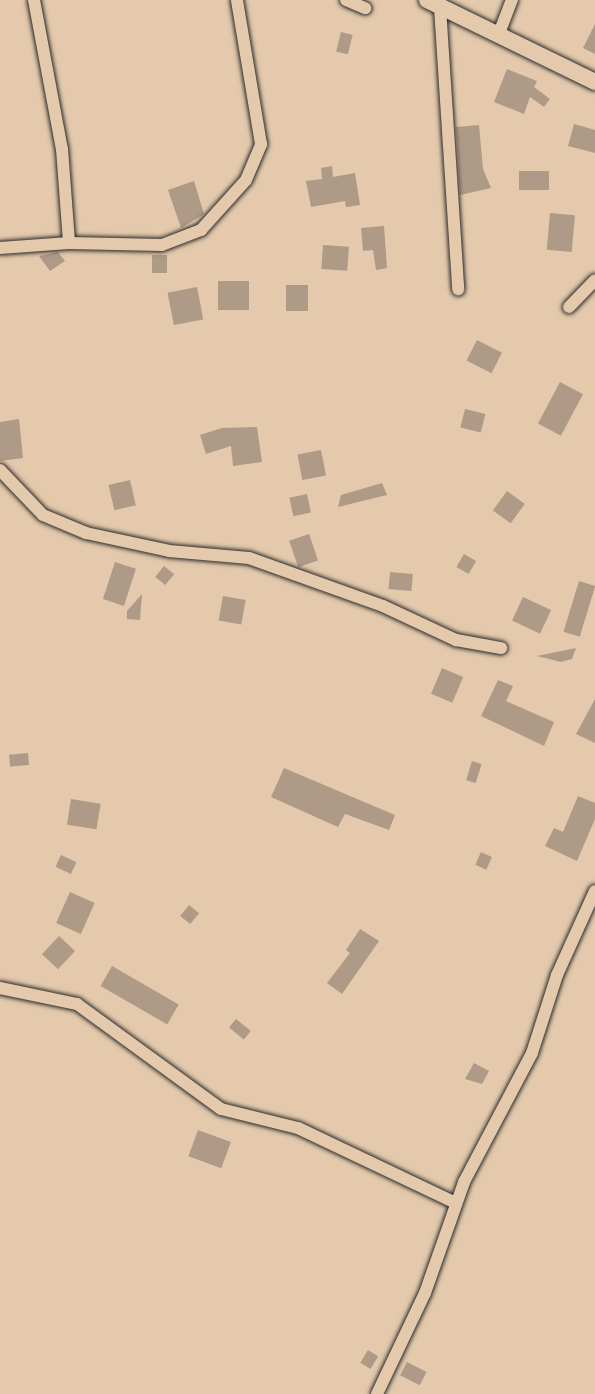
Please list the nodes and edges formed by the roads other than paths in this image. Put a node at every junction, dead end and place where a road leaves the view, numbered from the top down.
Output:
1 (34, 0) edge
2 (237, 0) edge
3 (346, 0) edge
4 (512, 0) edge
5 (434, 3) edge
6 (365, 8) dead end
7 (498, 36) junction
8 (595, 82) edge
9 (69, 243) junction
10 (0, 248) edge
11 (595, 280) edge
12 (458, 289) dead end
13 (569, 307) dead end
14 (0, 470) edge
15 (501, 648) dead end
16 (595, 891) edge
17 (0, 988) edge
18 (456, 1203) junction
19 (377, 1394) edge

1 - 9 street
2 - 9 street
3 - 6 street
4 - 7 street
5 - 7 street
5 - 12 street
7 - 8 street
9 - 10 street
11 - 13 street
14 - 15 street
16 - 18 street
17 - 18 street
18 - 19 street

